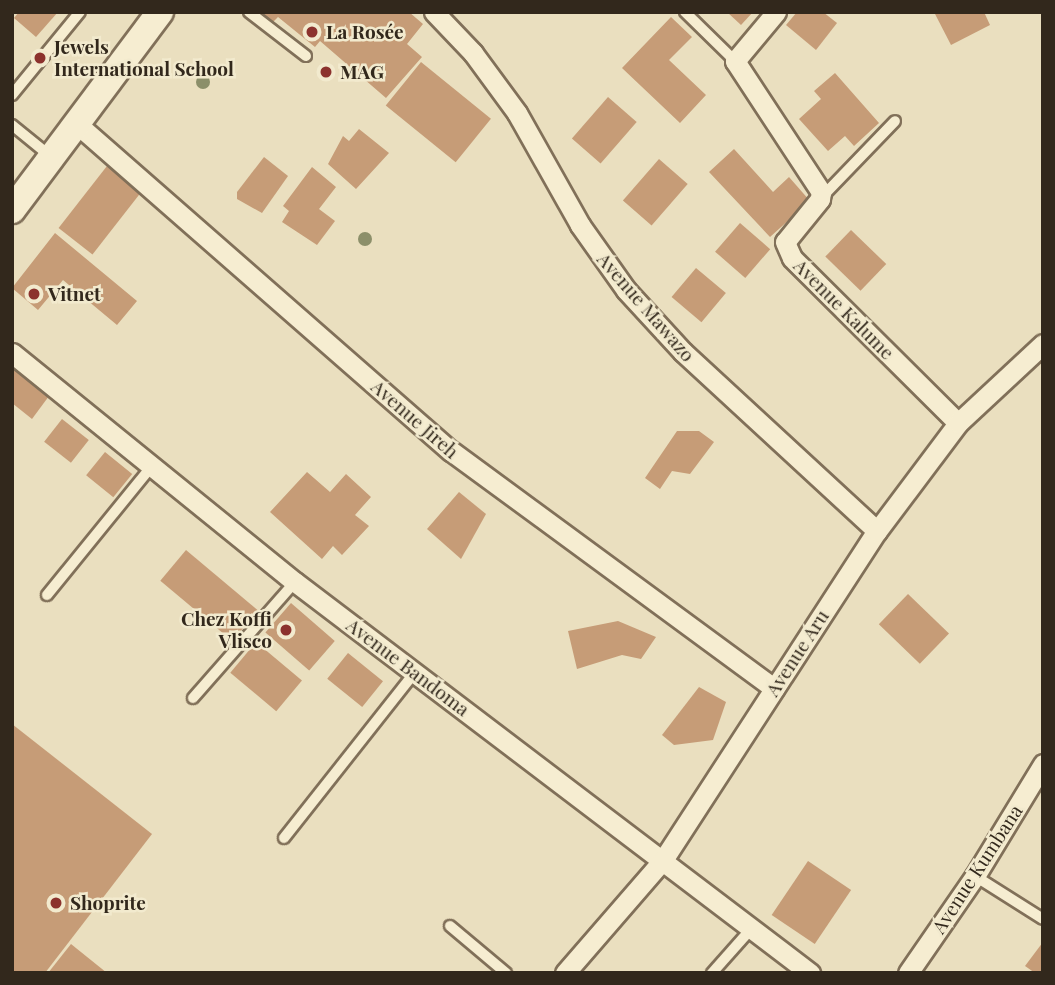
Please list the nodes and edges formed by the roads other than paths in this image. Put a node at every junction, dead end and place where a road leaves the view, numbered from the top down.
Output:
1 (80, 12) edge
2 (160, 12) edge
3 (248, 12) edge
4 (434, 12) edge
5 (685, 12) edge
6 (776, 12) edge
7 (306, 56) dead end
8 (735, 61) junction
9 (12, 95) edge
10 (895, 121) dead end
11 (77, 124) junction
12 (12, 125) edge
13 (51, 158) junction
14 (820, 199) junction
15 (12, 210) edge
16 (1043, 344) edge
17 (12, 353) edge
18 (958, 424) junction
19 (152, 466) junction
20 (877, 531) junction
21 (295, 582) junction
22 (47, 595) dead end
23 (415, 672) junction
24 (774, 688) junction
25 (193, 698) dead end
26 (1043, 764) edge
27 (284, 838) dead end
28 (663, 860) junction
29 (975, 876) junction
30 (1043, 919) edge
31 (450, 926) dead end
32 (752, 928) junction
33 (506, 973) edge
34 (565, 973) edge
35 (712, 973) edge
36 (810, 973) edge
37 (908, 973) edge

1 - 9 lane
2 - 11 main road
3 - 7 lane
4 - 20 street, Avenue Mawazo
5 - 8 lane
6 - 8 street
8 - 14 street
10 - 14 lane
11 - 13 main road
11 - 24 street, Avenue Jireh
12 - 13 lane
13 - 15 main road
14 - 18 street, Avenue Kalume
16 - 18 street, Avenue Aru
17 - 19 street, Avenue Bandoma
18 - 20 street, Avenue Aru
19 - 21 street, Avenue Bandoma
19 - 22 lane
20 - 24 street, Avenue Aru
21 - 23 street, Avenue Bandoma
21 - 25 lane
23 - 27 lane
23 - 28 street, Avenue Bandoma
24 - 28 street, Avenue Aru
26 - 29 street, Avenue Kumbana
28 - 32 street, Avenue Bandoma
28 - 34 street, Avenue Aru
29 - 30 lane
29 - 37 street, Avenue Kumbana
31 - 33 lane
32 - 35 lane
32 - 36 street, Avenue Bandoma

